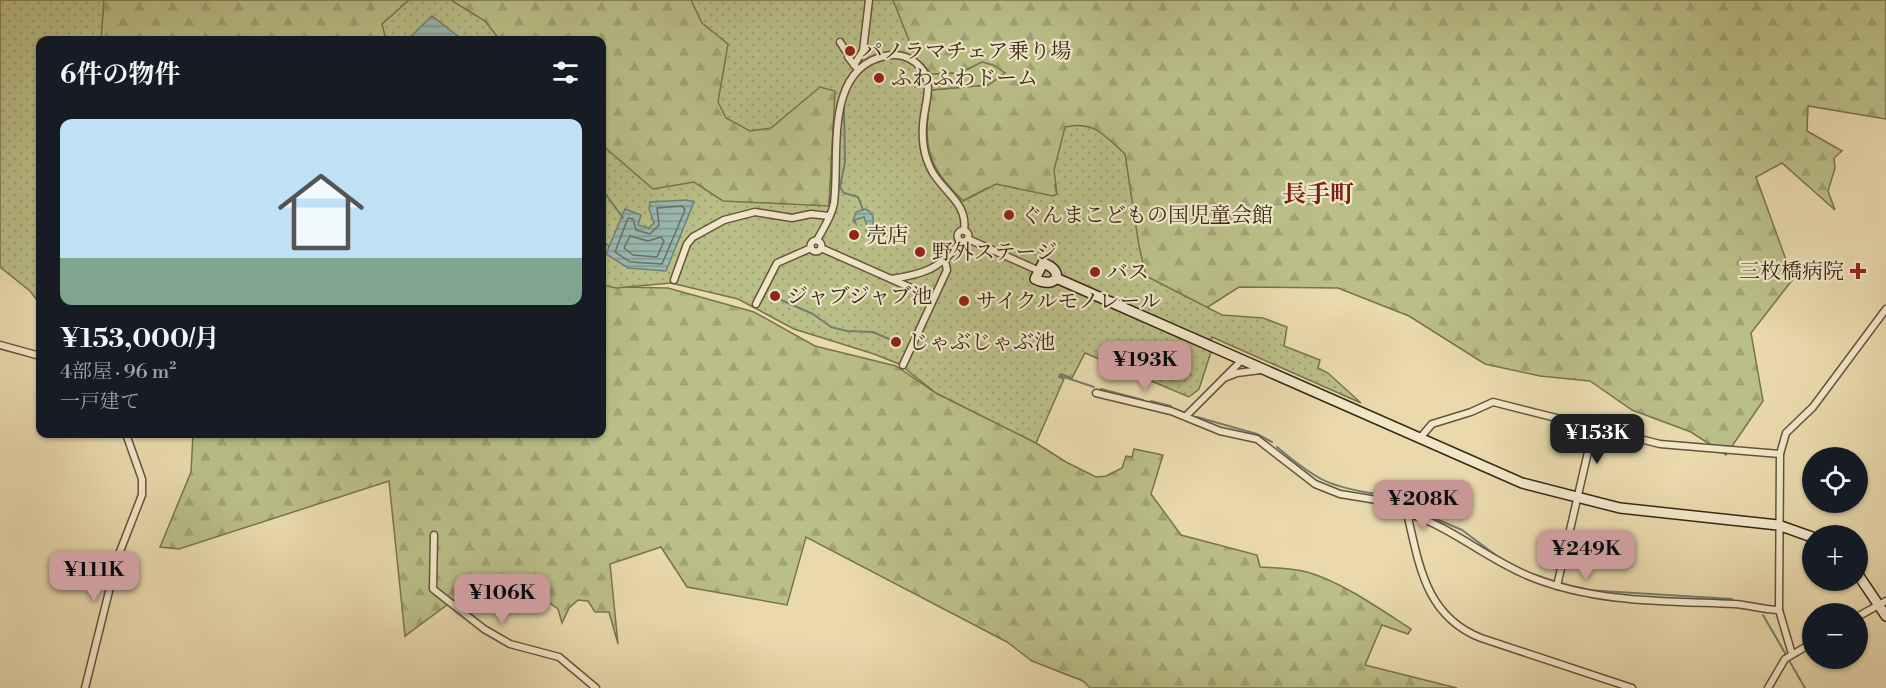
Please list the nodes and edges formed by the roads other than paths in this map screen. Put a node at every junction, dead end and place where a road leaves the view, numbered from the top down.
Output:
1 (869, 0) edge
2 (840, 42) dead end
3 (845, 50) dead end
4 (848, 57) dead end
5 (856, 68) junction
6 (829, 216) junction
7 (963, 231) junction
8 (968, 239) junction
9 (817, 240) junction
10 (961, 242) junction
11 (811, 248) junction
12 (821, 248) junction
13 (945, 261) junction
14 (1035, 269) dead end
15 (1056, 278) dead end
16 (890, 279) junction
17 (674, 280) dead end
18 (934, 298) junction
19 (756, 304) dead end
20 (1886, 309) edge
21 (0, 345) edge
22 (36, 355) edge
23 (1242, 360) junction
24 (903, 365) dead end
25 (1264, 369) junction
26 (1224, 378) junction
27 (1096, 393) dead end
28 (1186, 416) junction
29 (1594, 426) junction
30 (127, 438) edge
31 (1420, 438) junction
32 (1780, 454) junction
33 (1577, 499) junction
34 (1407, 513) junction
35 (1778, 525) junction
36 (1802, 533) edge
37 (434, 535) dead end
38 (1557, 586) junction
39 (1868, 586) edge
40 (1883, 603) edge
41 (1779, 610) junction
42 (1868, 611) edge
43 (1886, 616) edge
44 (1802, 648) edge
45 (1792, 654) junction
46 (85, 688) edge
47 (596, 688) edge
48 (1632, 688) edge
49 (1768, 688) edge

1 - 5 street
2 - 3 street
4 - 5 street
5 - 6 street
5 - 7 street
6 - 9 street
6 - 17 street
7 - 8 street
7 - 10 street
8 - 10 street
8 - 14 street
9 - 11 street
9 - 12 street
10 - 13 street
11 - 12 street
11 - 19 street
12 - 16 street
13 - 16 street
13 - 18 street
15 - 23 street
16 - 18 street
18 - 24 street
20 - 32 street
21 - 22 street
23 - 25 street
23 - 26 street
25 - 26 street
25 - 31 street
26 - 28 street
27 - 28 street
28 - 34 street
29 - 31 street
29 - 32 street
29 - 33 street
30 - 46 street
31 - 33 street
32 - 35 street
33 - 35 street
33 - 38 street
34 - 38 street
34 - 48 street
35 - 36 street
35 - 41 street
37 - 47 street
38 - 41 street
39 - 40 street
40 - 42 street
40 - 43 street
41 - 45 street
44 - 45 street
45 - 49 street

